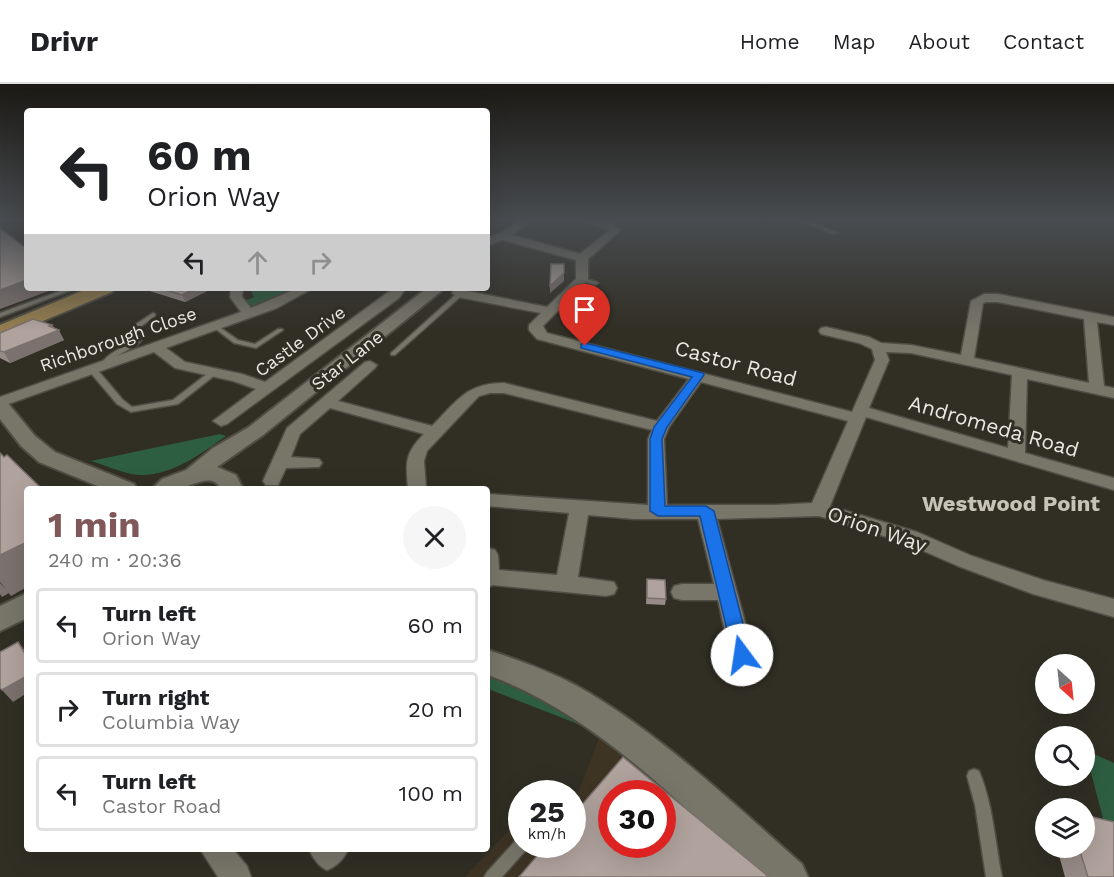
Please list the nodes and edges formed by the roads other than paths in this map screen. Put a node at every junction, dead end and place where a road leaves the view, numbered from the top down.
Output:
1 (578, 257) edge
2 (582, 258) joint
3 (582, 280) junction
4 (595, 283) dead end
5 (66, 291) edge
6 (98, 291) edge
7 (237, 291) edge
8 (302, 291) edge
9 (397, 291) edge
10 (433, 291) edge
11 (460, 291) edge
12 (464, 291) edge
13 (550, 310) junction
14 (249, 314) junction
15 (0, 315) edge
16 (153, 315) dead end
17 (1090, 316) junction
18 (1114, 321) edge
19 (26, 322) junction
20 (0, 324) edge
21 (215, 326) junction
22 (280, 330) dead end
23 (826, 331) dead end
24 (0, 333) edge
25 (157, 346) junction
26 (878, 347) junction
27 (393, 354) dead end
28 (967, 360) junction
29 (109, 364) junction
30 (370, 364) dead end
31 (92, 369) junction
32 (215, 372) junction
33 (1020, 373) junction
34 (699, 375) junction
35 (268, 388) junction
36 (1097, 389) junction
37 (1114, 393) edge
38 (326, 402) junction
39 (0, 404) edge
40 (859, 415) junction
41 (221, 421) dead end
42 (661, 427) junction
43 (256, 431) junction
44 (434, 432) junction
45 (1016, 455) junction
46 (280, 462) junction
47 (314, 462) dead end
48 (194, 475) junction
49 (272, 481) dead end
50 (228, 483) edge
51 (1114, 484) edge
52 (119, 486) edge
53 (168, 486) edge
54 (417, 486) edge
55 (490, 500) edge
56 (580, 507) junction
57 (819, 509) junction
58 (658, 511) junction
59 (706, 511) junction
60 (490, 578) edge
61 (566, 584) junction
62 (606, 588) dead end
63 (682, 592) dead end
64 (726, 592) junction
65 (24, 606) edge
66 (1114, 608) edge
67 (0, 620) edge
68 (742, 655) dead end
69 (490, 664) edge
70 (974, 776) dead end
71 (217, 852) edge
72 (318, 852) edge
73 (338, 852) edge
74 (509, 858) edge
75 (236, 877) edge
76 (492, 877) edge
77 (789, 877) edge
78 (994, 877) edge

1 - 2 street
2 - 3 street
3 - 4 lane
3 - 13 street
5 - 15 lane
6 - 19 main road
7 - 14 street
8 - 14 street, Richborough Close
9 - 35 street, Castle Drive
10 - 43 street, Star Lane
11 - 27 lane
12 - 13 street
13 - 34 street, Castor Road
14 - 21 street, Richborough Close
16 - 29 lane
17 - 18 street
17 - 28 street
17 - 36 street
19 - 20 lane
19 - 24 main road
21 - 22 lane
21 - 25 street, Richborough Close
23 - 26 street
25 - 29 street, Richborough Close
25 - 32 street
26 - 28 street
26 - 40 street
28 - 33 street
29 - 31 street, Richborough Close
30 - 38 street
31 - 32 lane
31 - 39 street, Richborough Close
32 - 35 street
33 - 36 street
33 - 45 street
34 - 40 street, Castor Road
34 - 42 street
35 - 41 street, Castle Drive
36 - 37 street
38 - 44 street
38 - 46 street
39 - 52 street
40 - 45 street, Andromeda Road
40 - 57 street
42 - 44 street
42 - 58 street
43 - 48 street, Star Lane
43 - 50 street, Star Lane
44 - 54 street
45 - 51 street, Andromeda Road
46 - 47 street
46 - 49 street
48 - 50 street
48 - 53 street
55 - 56 street, Orion Way
56 - 58 street, Orion Way
56 - 61 street
57 - 59 street, Orion Way
57 - 66 street, Orion Way
58 - 59 street, Orion Way
59 - 64 street
60 - 61 street
61 - 62 street
63 - 64 street
64 - 68 street
65 - 67 street
69 - 77 street
70 - 78 lane
71 - 75 street
72 - 73 lane
74 - 76 lane

